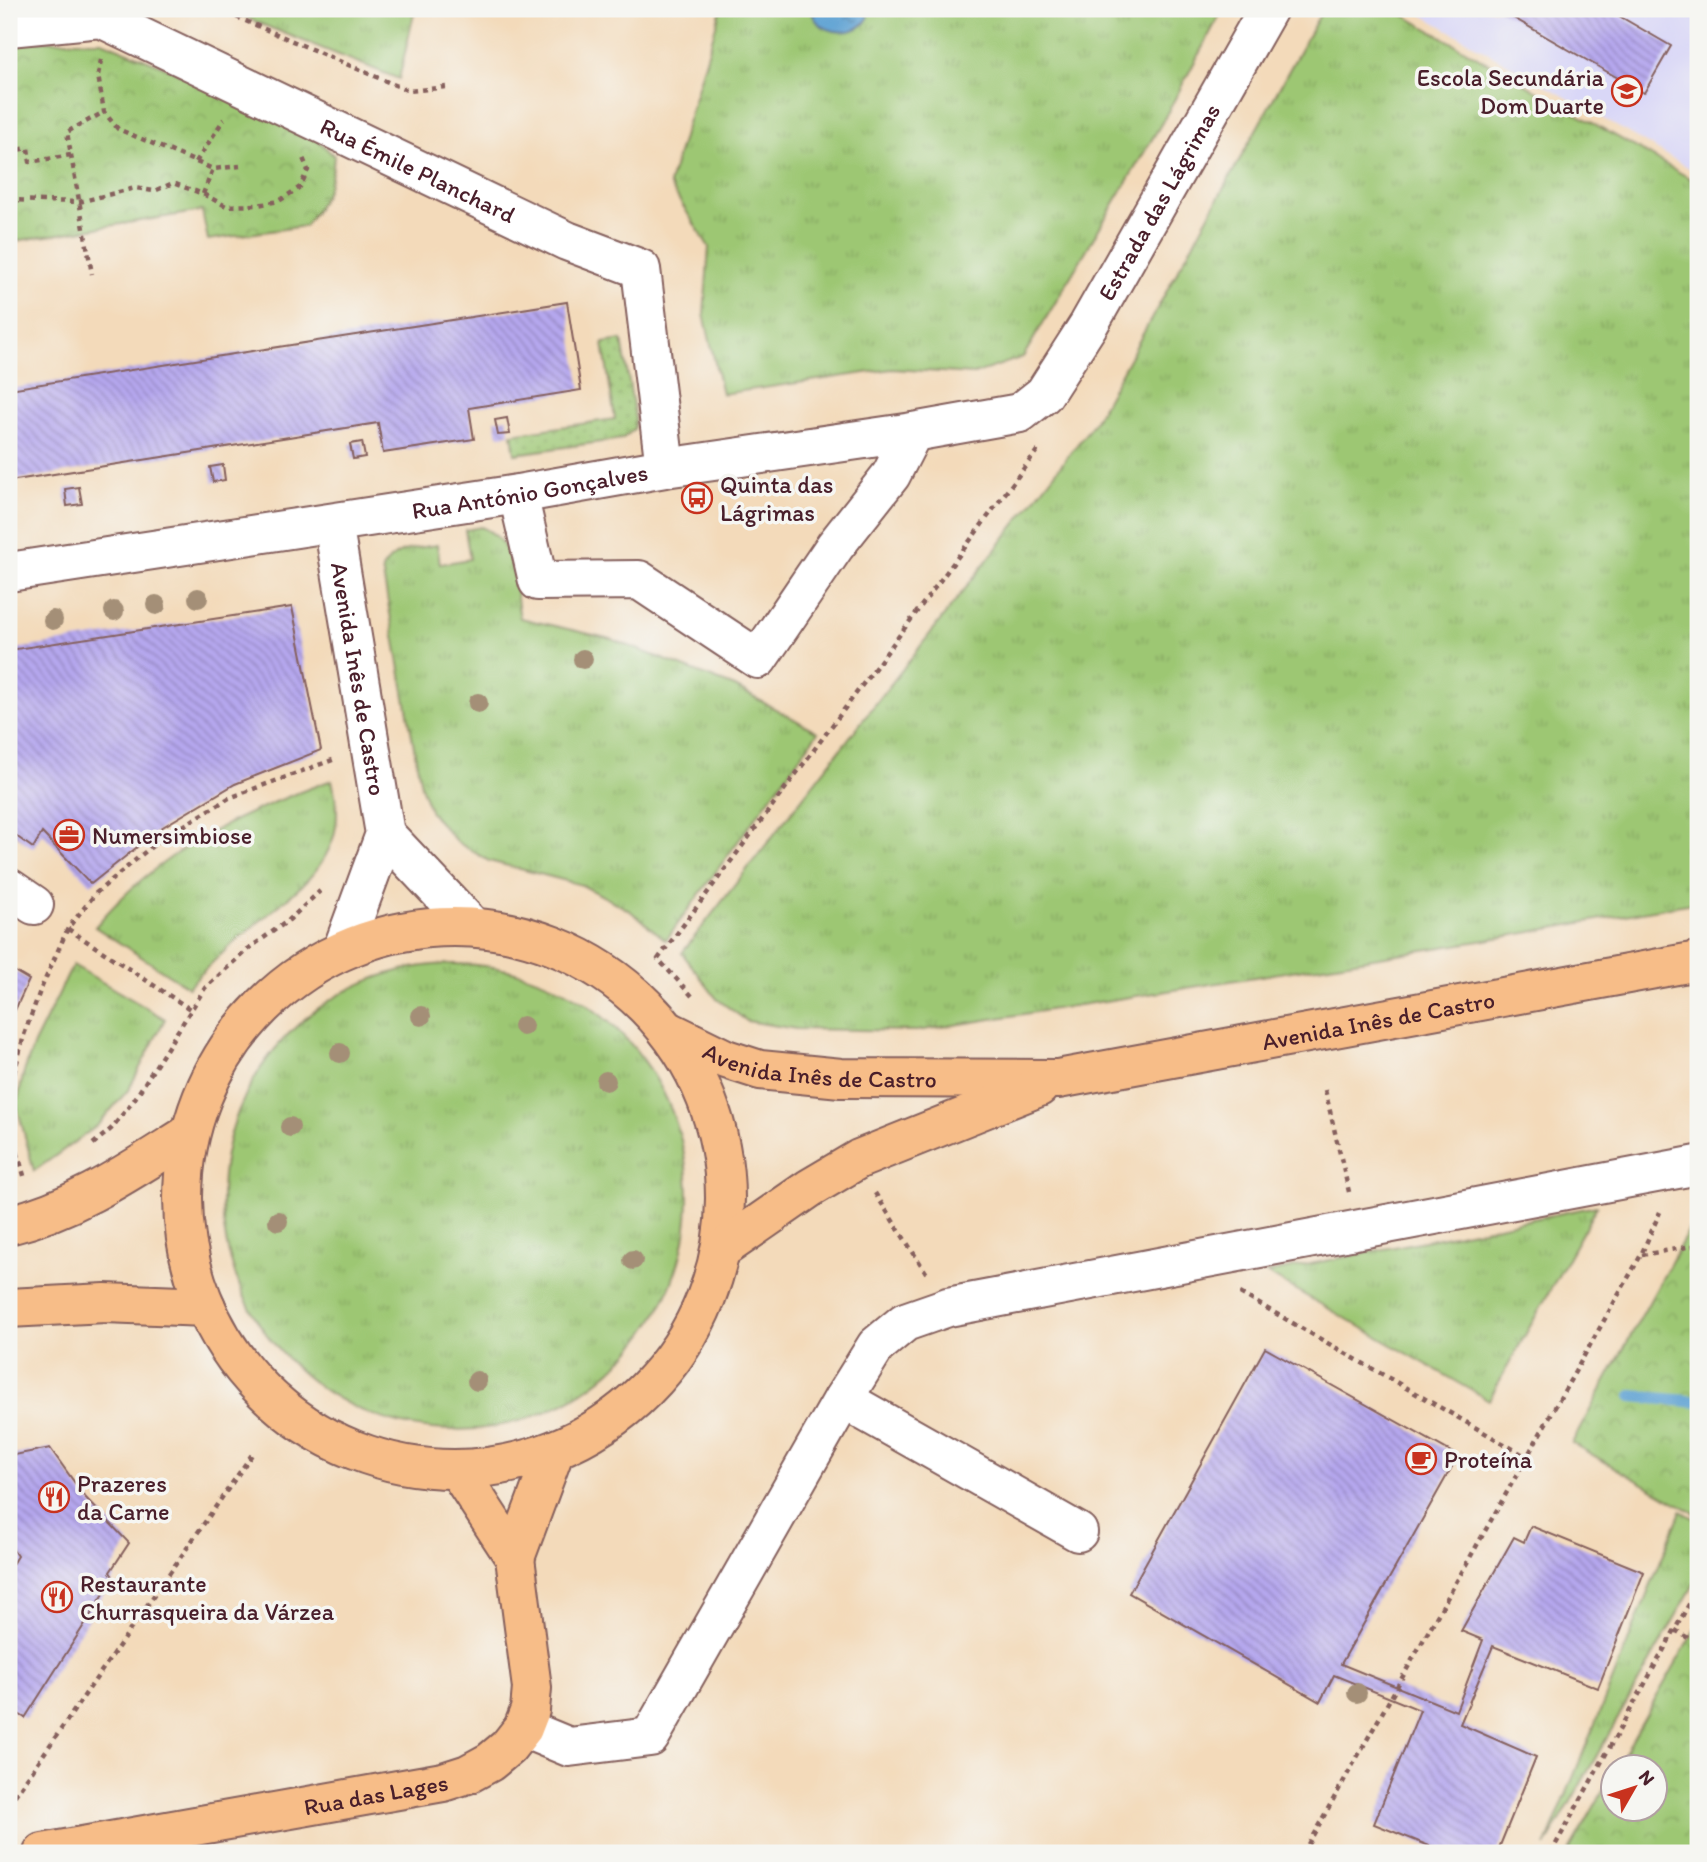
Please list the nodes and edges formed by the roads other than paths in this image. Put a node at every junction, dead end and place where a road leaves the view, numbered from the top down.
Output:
1 (1268, 9) edge
2 (9, 27) edge
3 (1044, 394) joint
4 (913, 432) junction
5 (665, 468) junction
6 (518, 494) junction
7 (333, 523) junction
8 (9, 572) edge
9 (385, 834) junction
10 (471, 925) junction
11 (343, 948) junction
12 (1698, 961) edge
13 (671, 1032) junction
14 (1058, 1079) junction
15 (190, 1134) junction
16 (1689, 1167) edge
17 (9, 1225) edge
18 (722, 1249) junction
19 (206, 1307) junction
20 (9, 1308) edge
21 (843, 1399) junction
22 (555, 1450) junction
23 (457, 1469) junction
24 (1078, 1532) dead end
25 (515, 1558) junction
26 (523, 1728) junction
27 (43, 1853) edge

1 - 3 street, Estrada das Lágrimas
2 - 5 street, Rua Émile Planchard
3 - 4 street, Rua António Gonçalves
4 - 5 street, Rua António Gonçalves
4 - 6 street
5 - 6 street, Rua António Gonçalves
6 - 7 street, Rua António Gonçalves
7 - 8 street, Rua António Gonçalves
7 - 9 street, Avenida Inês de Castro
9 - 10 street
9 - 11 street, Avenida Inês de Castro
10 - 11 main road
10 - 13 main road
11 - 15 main road
12 - 14 main road, Avenida Inês de Castro
13 - 14 main road, Avenida Inês de Castro
13 - 18 main road
14 - 18 main road, Avenida Inês de Castro
15 - 17 main road
15 - 19 main road
16 - 21 street
18 - 22 main road
19 - 20 main road
19 - 23 main road
21 - 24 street
21 - 26 street
22 - 23 main road
22 - 25 main road, Rua das Lages
23 - 25 main road, Rua das Lages
25 - 26 main road, Rua das Lages
26 - 27 main road, Rua das Lages

